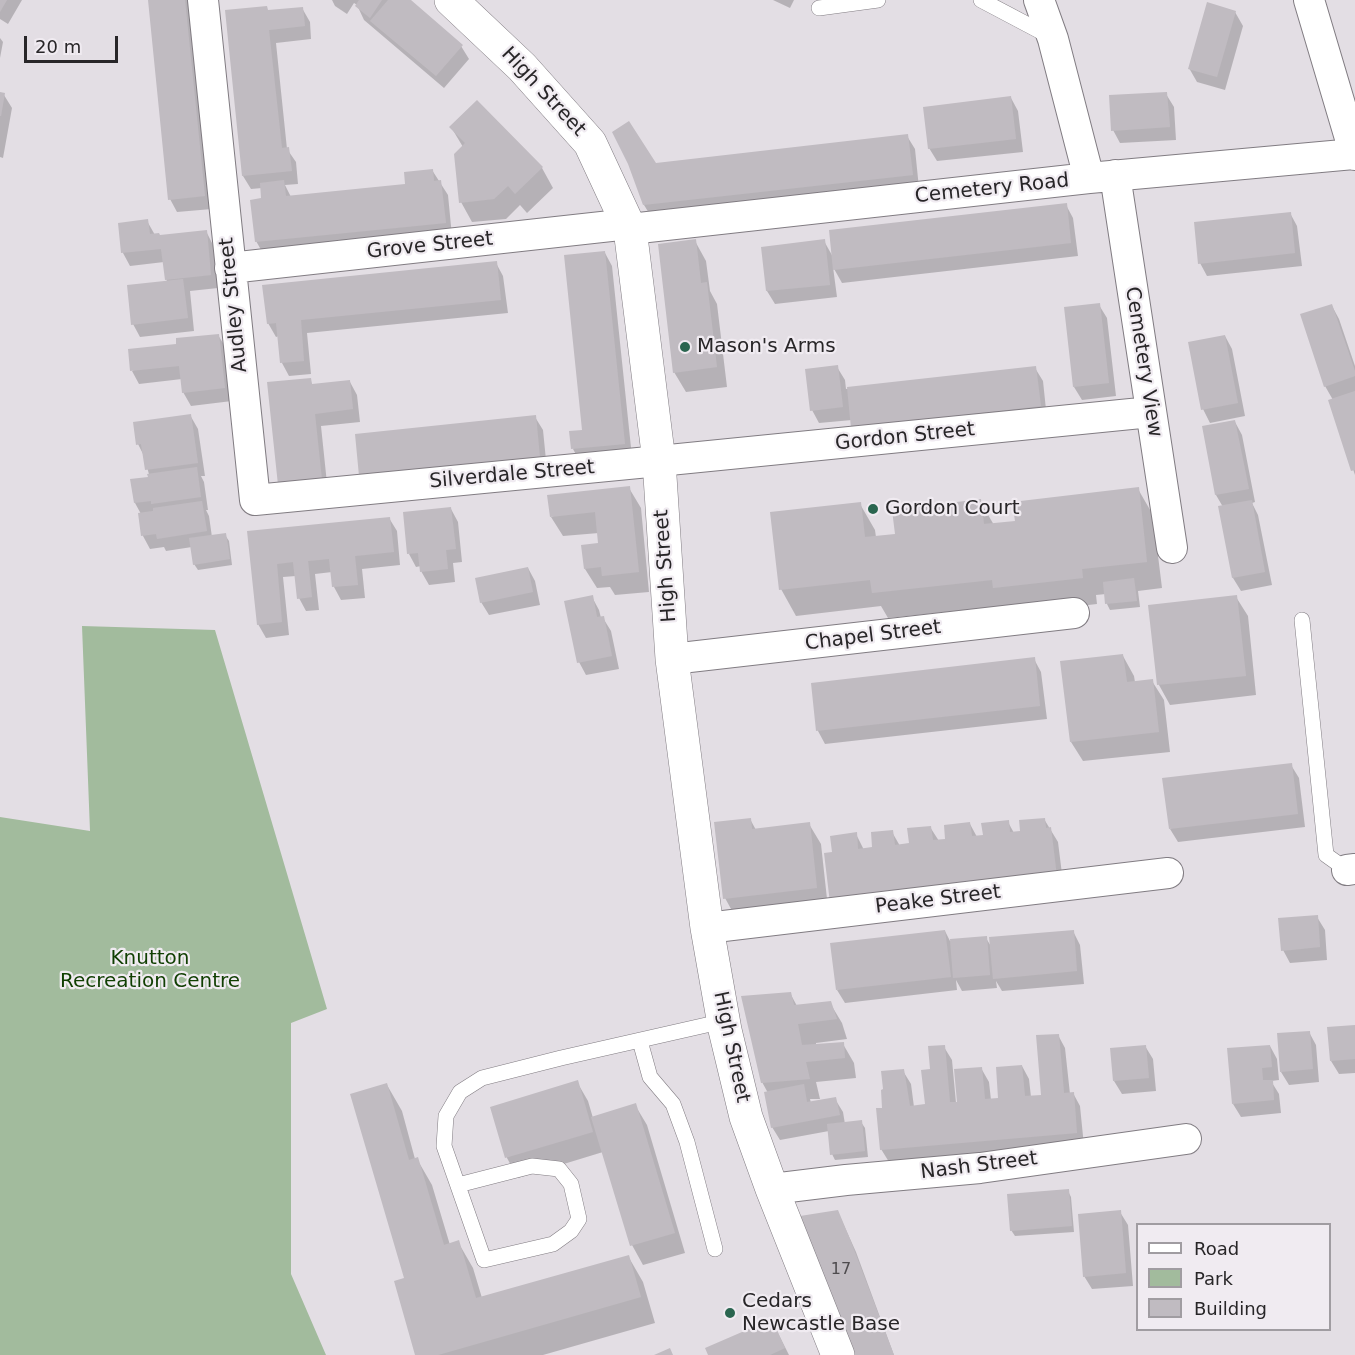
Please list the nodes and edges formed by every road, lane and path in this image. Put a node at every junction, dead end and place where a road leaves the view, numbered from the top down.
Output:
1 (203, 0) edge
2 (451, 0) edge
3 (878, 0) edge
4 (981, 0) edge
5 (1039, 0) edge
6 (1309, 0) edge
7 (819, 8) dead end
8 (1053, 39) junction
9 (1348, 106) edge
10 (1355, 154) edge
11 (1102, 177) junction
12 (629, 226) junction
13 (230, 268) junction
14 (1151, 412) junction
15 (659, 461) junction
16 (365, 488) joint
17 (1172, 548) dead end
18 (1074, 613) dead end
19 (1302, 620) dead end
20 (672, 659) junction
21 (1351, 870) edge
22 (1168, 873) dead end
23 (707, 928) junction
24 (724, 1021) junction
25 (640, 1041) junction
26 (1186, 1139) dead end
27 (458, 1185) junction
28 (772, 1190) junction
29 (716, 1249) dead end
30 (838, 1355) edge

1 - 13 street, Audley Street
2 - 12 main road, High Street
3 - 7 lane
4 - 8 lane
5 - 8 street, Cemetery View
6 - 9 street
8 - 11 street, Cemetery View
9 - 10 street
10 - 11 street, Cemetery Road
11 - 12 street, Cemetery Road
11 - 14 street, Cemetery View
12 - 13 street, Grove Street
12 - 15 main road, High Street
13 - 16 street, Audley Street
14 - 15 street, Gordon Street
14 - 17 street, Cemetery View
15 - 16 street, Silverdale Street
15 - 20 main road, High Street
18 - 20 street, Chapel Street
19 - 21 lane
20 - 23 main road, High Street
22 - 23 street, Peake Street
23 - 24 main road, High Street
24 - 25 lane
24 - 28 main road, High Street
25 - 27 lane
25 - 29 lane
26 - 28 street, Nash Street
27 - 27 lane
28 - 30 main road, High Street

